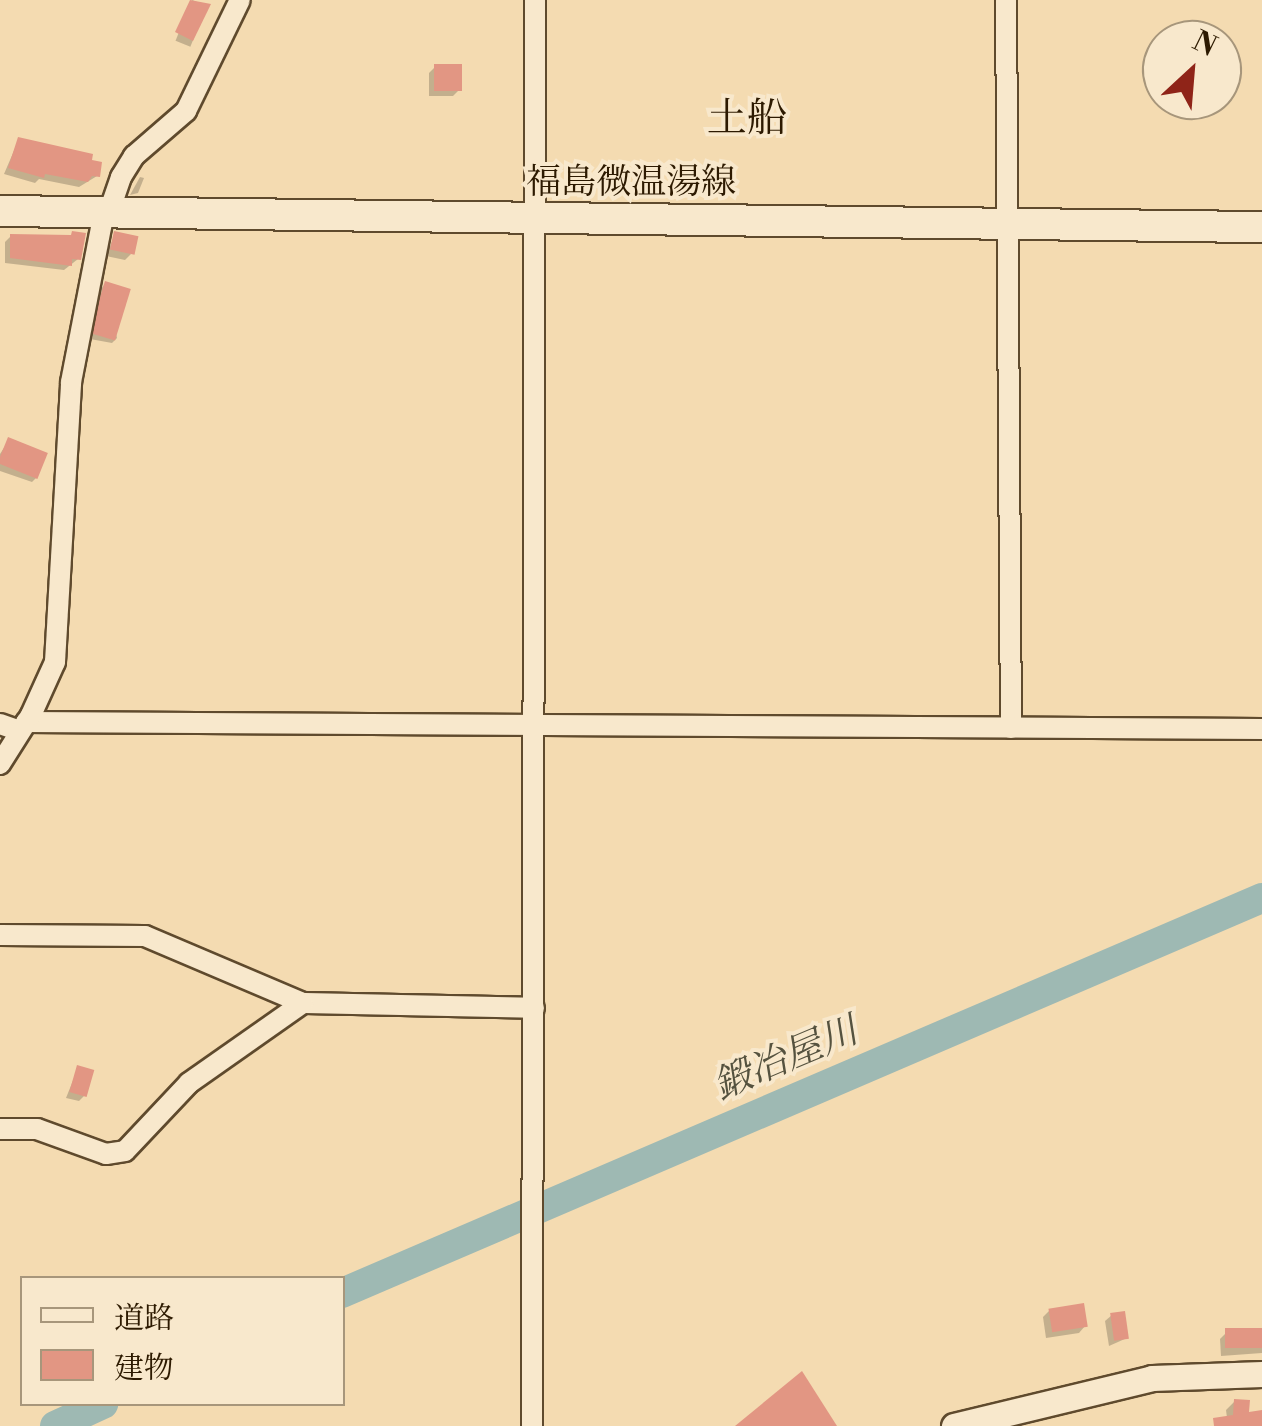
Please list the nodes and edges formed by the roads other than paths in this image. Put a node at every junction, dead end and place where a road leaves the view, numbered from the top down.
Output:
1 (240, 0) edge
2 (535, 0) edge
3 (1006, 0) edge
4 (0, 211) edge
5 (106, 212) junction
6 (532, 220) junction
7 (1004, 224) junction
8 (1262, 227) edge
9 (16, 726) edge
10 (536, 726) junction
11 (1011, 728) junction
12 (1262, 729) edge
13 (0, 764) edge
14 (0, 934) edge
15 (303, 1003) junction
16 (534, 1008) junction
17 (0, 1129) edge
18 (1262, 1374) edge
19 (532, 1426) edge
20 (954, 1426) edge

1 - 5 street
2 - 6 street
3 - 7 street
4 - 5 main road, 福島微温湯線
5 - 6 main road, 福島微温湯線
5 - 9 street
6 - 7 main road, 福島微温湯線
6 - 10 street
7 - 8 main road, 福島微温湯線
7 - 11 street
9 - 10 street
9 - 13 street
10 - 11 street
10 - 16 street
11 - 12 street
14 - 15 street
15 - 16 street
15 - 17 street
16 - 19 street
18 - 20 street

